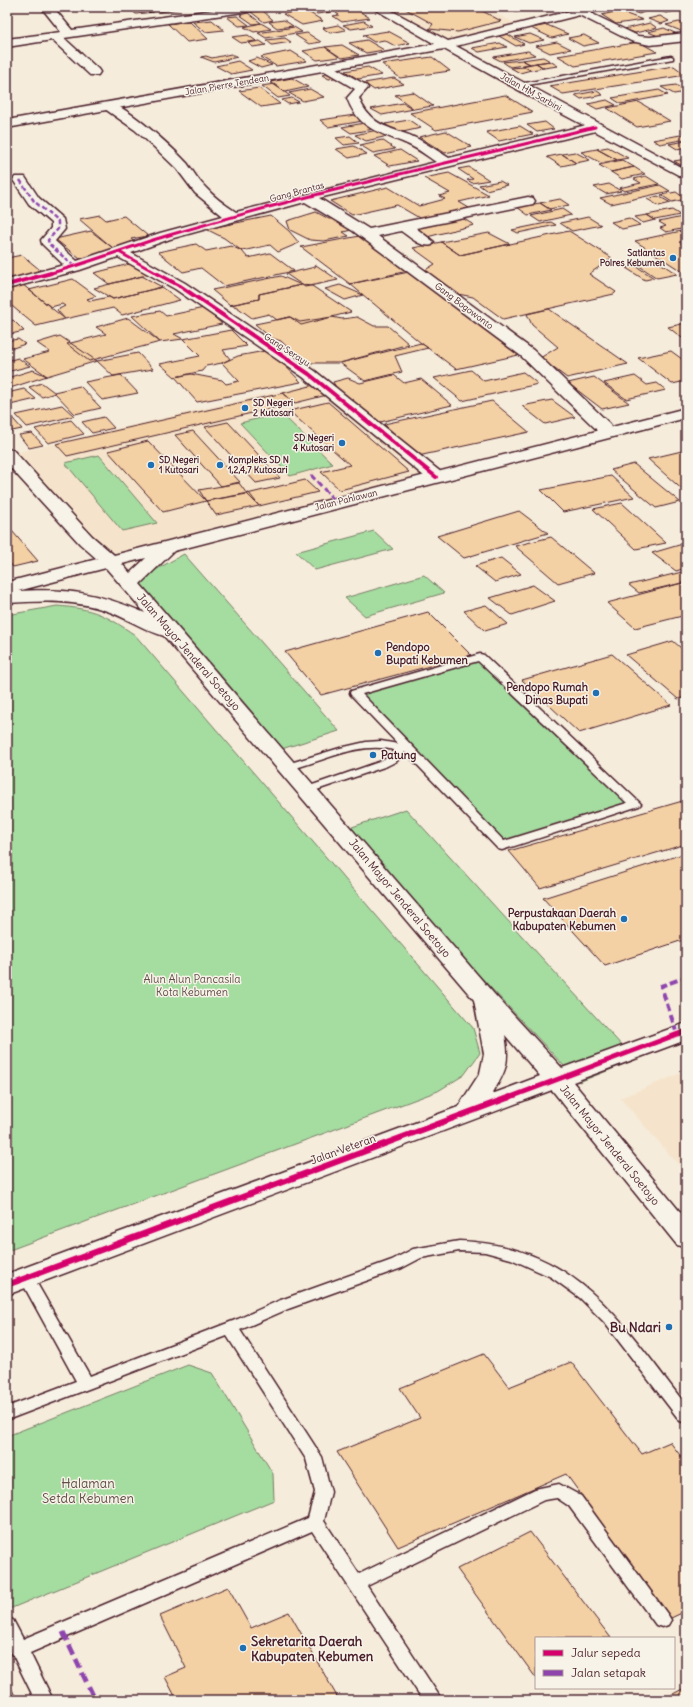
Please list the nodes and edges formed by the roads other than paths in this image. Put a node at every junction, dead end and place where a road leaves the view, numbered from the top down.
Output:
1 (47, 7) edge
2 (257, 7) edge
3 (377, 7) edge
4 (569, 7) edge
5 (600, 7) edge
6 (158, 11) dead end
7 (581, 12) junction
8 (167, 20) junction
9 (69, 34) junction
10 (55, 36) junction
11 (686, 37) edge
12 (7, 43) edge
13 (446, 46) junction
14 (671, 58) dead end
15 (327, 67) junction
16 (94, 72) dead end
17 (517, 85) junction
18 (109, 106) junction
19 (7, 124) edge
20 (594, 127) junction
21 (446, 162) junction
22 (686, 175) edge
23 (20, 180) dead end
24 (307, 197) junction
25 (528, 202) dead end
26 (234, 217) junction
27 (403, 226) junction
28 (367, 234) junction
29 (427, 242) dead end
30 (119, 252) junction
31 (75, 267) junction
32 (7, 285) edge
33 (686, 413) edge
34 (604, 433) junction
35 (7, 454) edge
36 (436, 477) junction
37 (86, 540) junction
38 (167, 546) junction
39 (110, 561) junction
40 (58, 574) junction
41 (130, 584) junction
42 (7, 588) edge
43 (7, 597) edge
44 (173, 633) junction
45 (404, 748) junction
46 (288, 767) junction
47 (308, 790) junction
48 (486, 999) junction
49 (686, 1031) edge
50 (557, 1079) junction
51 (467, 1113) junction
52 (686, 1238) edge
53 (17, 1281) edge
54 (230, 1328) junction
55 (86, 1384) junction
56 (7, 1414) edge
57 (686, 1417) edge
58 (315, 1522) junction
59 (356, 1583) junction
60 (662, 1620) dead end
61 (7, 1625) edge
62 (19, 1650) junction
63 (44, 1700) edge
64 (433, 1700) edge

1 - 9 street
2 - 8 street
3 - 13 street, Jalan HM Sarbini
4 - 7 street
5 - 7 street, Jalan Pierre Tendean
6 - 8 street
7 - 11 street
7 - 13 street, Jalan Pierre Tendean
8 - 9 street
9 - 10 street
10 - 12 street
10 - 16 street
13 - 15 street, Jalan Pierre Tendean
13 - 17 street, Jalan HM Sarbini
14 - 17 lane
15 - 18 street, Jalan Pierre Tendean
15 - 21 street
17 - 20 street, Jalan HM Sarbini
18 - 19 street, Jalan Pierre Tendean
18 - 26 street
20 - 21 street, Gang Brantas
20 - 22 street, Jalan HM Sarbini
21 - 24 street, Gang Brantas
23 - 31 street
24 - 26 street, Gang Brantas
24 - 28 street, Gang Bogowonto
25 - 27 street
26 - 30 street, Gang Brantas
27 - 28 street
27 - 29 street
28 - 34 street, Gang Bogowonto
30 - 31 street, Gang Brantas
30 - 36 street, Gang Serayu
31 - 32 street, Gang Brantas
33 - 34 street, Jalan Pahlawan
34 - 36 street, Jalan Pahlawan
35 - 37 street
36 - 38 street, Jalan Pahlawan
37 - 39 street
37 - 40 street
38 - 39 street, Jalan Pahlawan
38 - 41 street
39 - 40 street, Jalan Pahlawan
39 - 41 street, Jalan Mayor Jenderal Soetoyo
40 - 42 street, Jalan Pahlawan
41 - 44 street, Jalan Mayor Jenderal Soetoyo
43 - 44 street
44 - 46 street, Jalan Mayor Jenderal Soetoyo
45 - 45 lane
45 - 46 lane
45 - 47 lane
46 - 47 street, Jalan Mayor Jenderal Soetoyo
47 - 48 street, Jalan Mayor Jenderal Soetoyo
48 - 50 street, Jalan Mayor Jenderal Soetoyo
48 - 51 street
49 - 50 street, Jalan Veteran
50 - 51 street, Jalan Veteran
50 - 52 street, Jalan Mayor Jenderal Soetoyo
51 - 53 street, Jalan Veteran
53 - 55 lane
54 - 55 lane
54 - 57 lane
54 - 58 lane
55 - 56 lane
58 - 59 lane
58 - 62 lane
59 - 60 lane
59 - 64 lane
61 - 62 lane
62 - 63 lane

